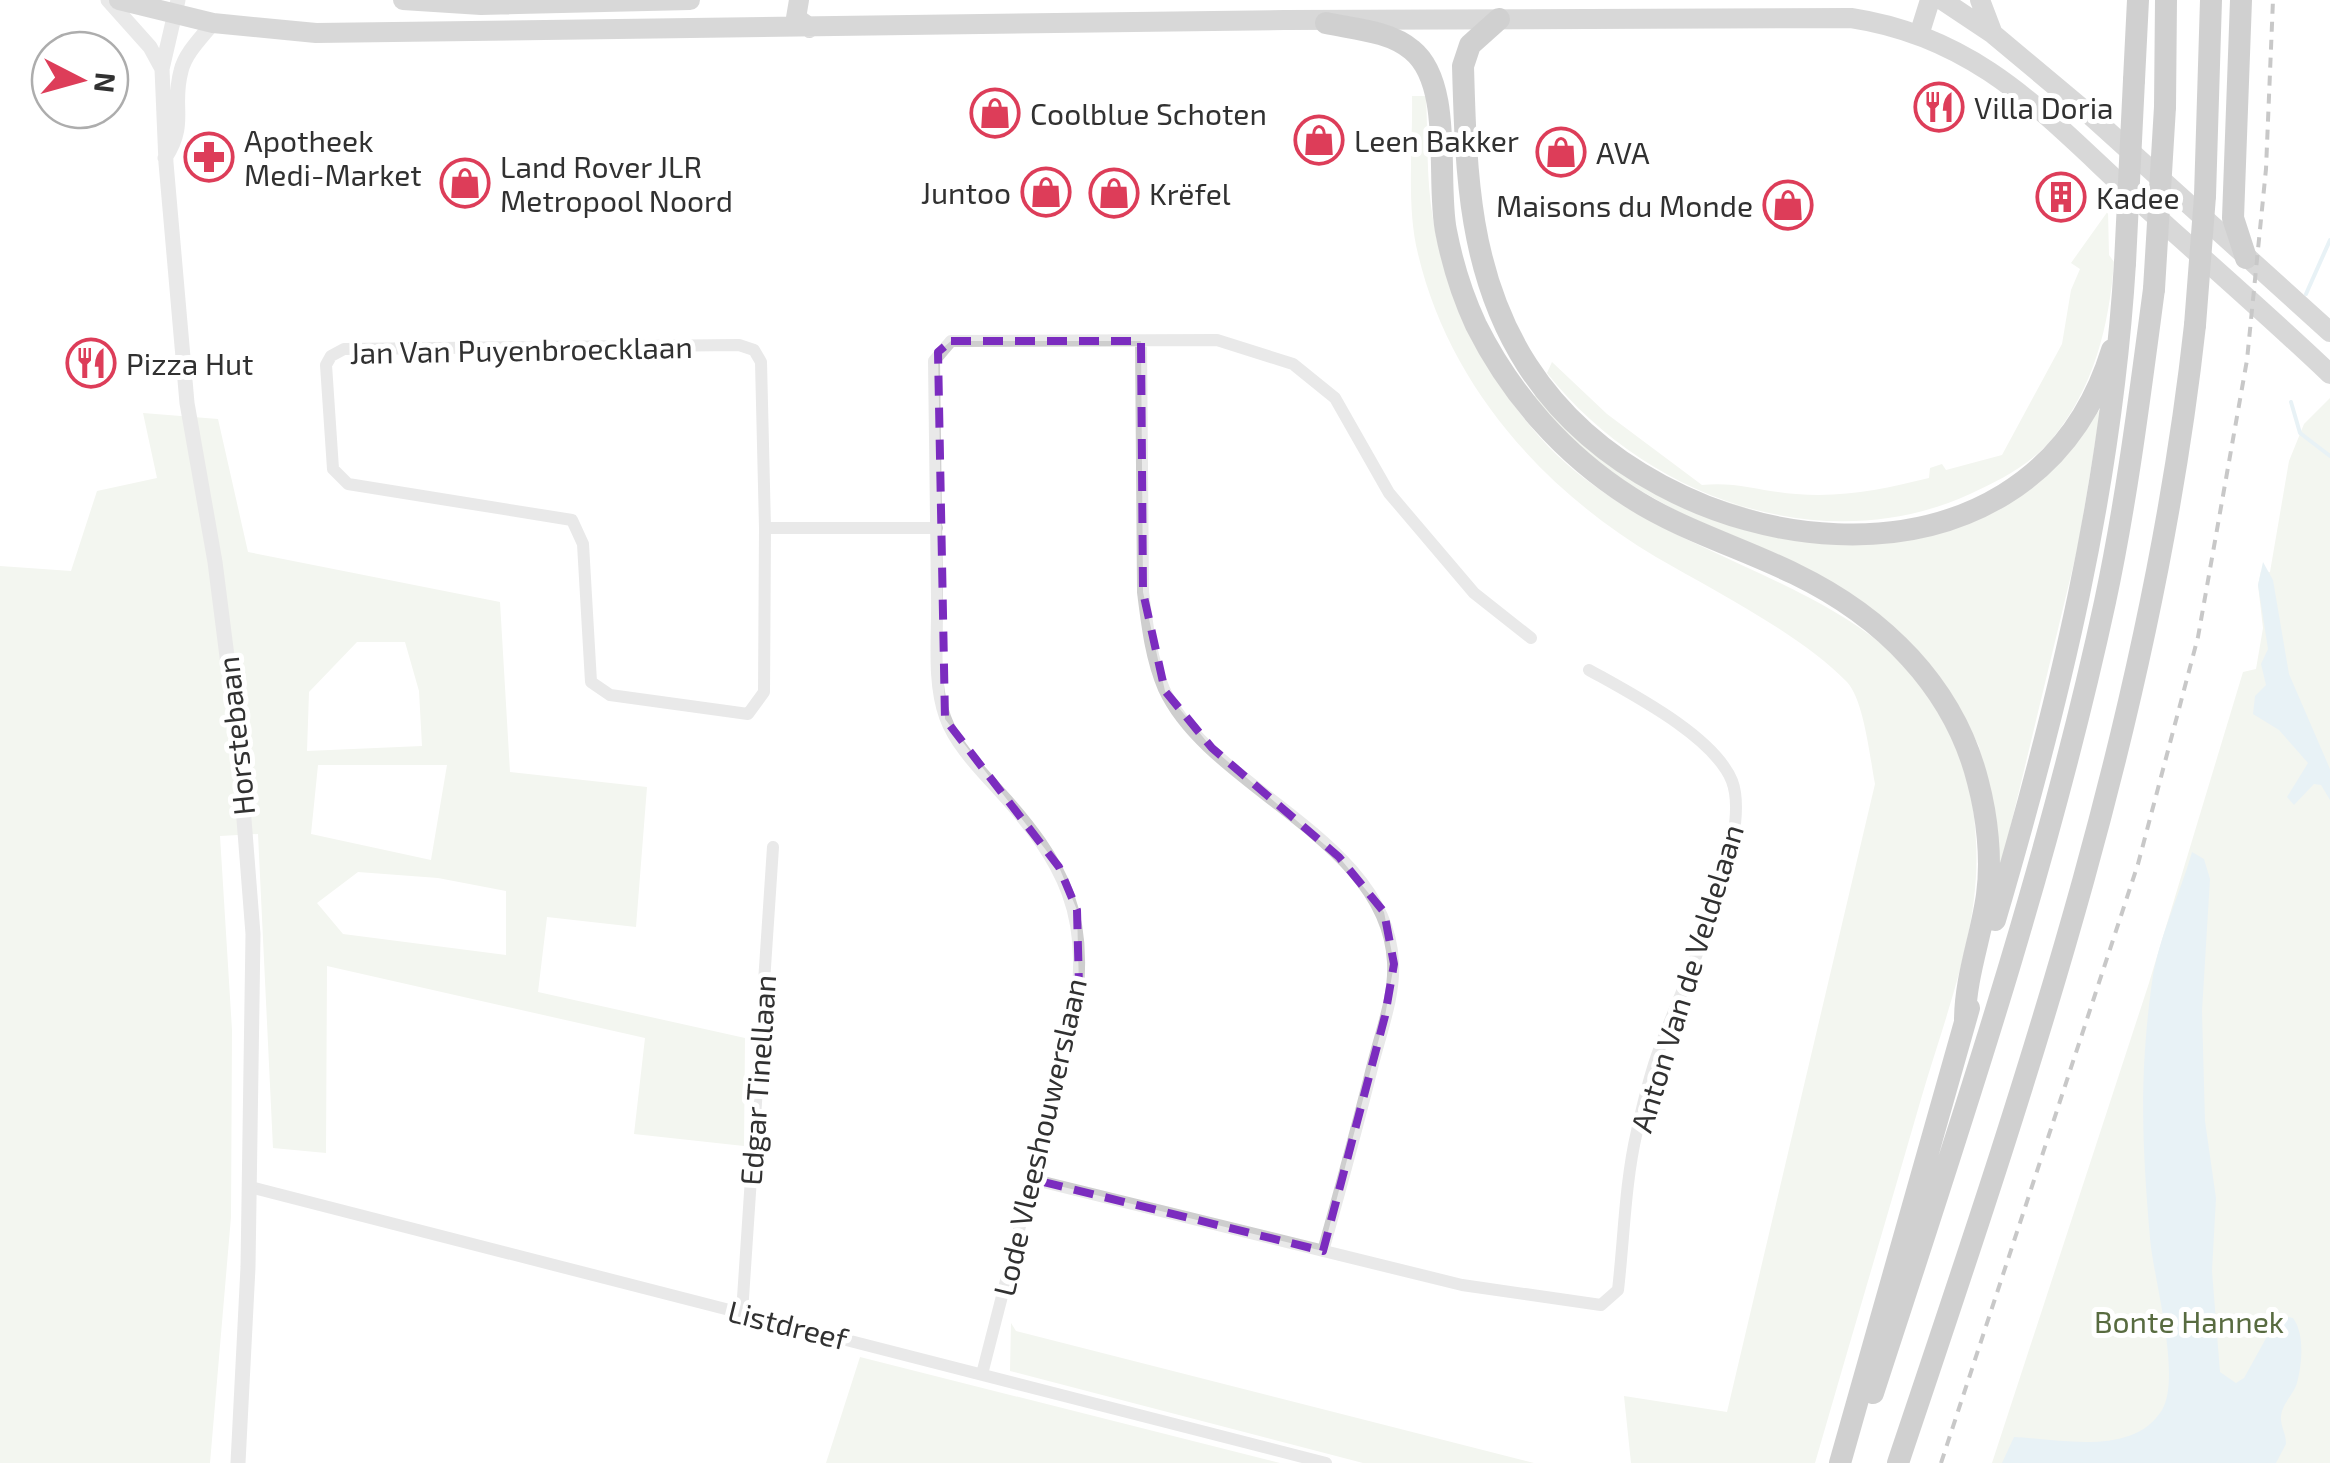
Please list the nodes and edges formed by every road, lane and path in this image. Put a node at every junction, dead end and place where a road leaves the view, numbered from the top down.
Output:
1 (108, 0) edge
2 (119, 0) edge
3 (403, 0) edge
4 (690, 0) edge
5 (799, 0) edge
6 (1678, 0) edge
7 (1980, 0) edge
8 (2138, 0) edge
9 (2166, 0) edge
10 (2211, 0) edge
11 (2241, 0) edge
12 (1943, 1) edge
13 (175, 7) edge
14 (200, 14) edge
15 (1666, 18) junction
16 (1499, 19) junction
17 (1326, 23) junction
18 (810, 28) junction
19 (1920, 32) junction
20 (1993, 34) junction
21 (162, 70) junction
22 (2134, 156) junction
23 (166, 158) junction
24 (2115, 179) junction
25 (2246, 258) junction
26 (2122, 308) junction
27 (2330, 332) edge
28 (1141, 341) junction
29 (2330, 374) edge
30 (766, 528) junction
31 (937, 528) junction
32 (1530, 638) dead end
33 (1589, 670) dead end
34 (773, 847) dead end
35 (1965, 1021) junction
36 (1031, 1179) junction
37 (250, 1187) junction
38 (1324, 1251) junction
39 (742, 1312) junction
40 (982, 1374) junction
41 (238, 1463) edge
42 (1326, 1463) edge
43 (1840, 1463) edge
44 (1850, 1463) edge
45 (1898, 1463) edge

1 - 21 street
2 - 13 main road
3 - 4 main road
5 - 18 main road
6 - 15 main road
7 - 20 main road
8 - 26 highway, bridge
9 - 44 highway, bridge
10 - 45 highway, bridge
11 - 25 highway
12 - 19 main road
12 - 20 main road
13 - 14 main road
13 - 21 street, Horstebaan
14 - 18 main road
14 - 23 street
15 - 16 main road
15 - 19 main road
16 - 17 main road
16 - 26 highway
17 - 18 main road
17 - 35 highway
19 - 24 main road
20 - 22 main road
21 - 23 street, Horstebaan
22 - 24 street
22 - 25 main road
23 - 37 street, Horstebaan
24 - 29 main road
25 - 27 main road
26 - 35 highway
28 - 31 street, Lode Vleeshouwerslaan
28 - 32 street, Lode Vleeshouwerslaan
28 - 38 street
30 - 30 street, Jan Van Puyenbroecklaan
30 - 31 street
31 - 36 street, Lode Vleeshouwerslaan
33 - 38 street, Anton Van de Veldelaan
34 - 39 street, Edgar Tinellaan
35 - 43 highway
36 - 38 street, Anton Van de Veldelaan
36 - 40 street, Lode Vleeshouwerslaan
37 - 39 street, Listdreef
37 - 41 street, Horstebaan
39 - 40 street, Listdreef
40 - 42 street, Listdreef

